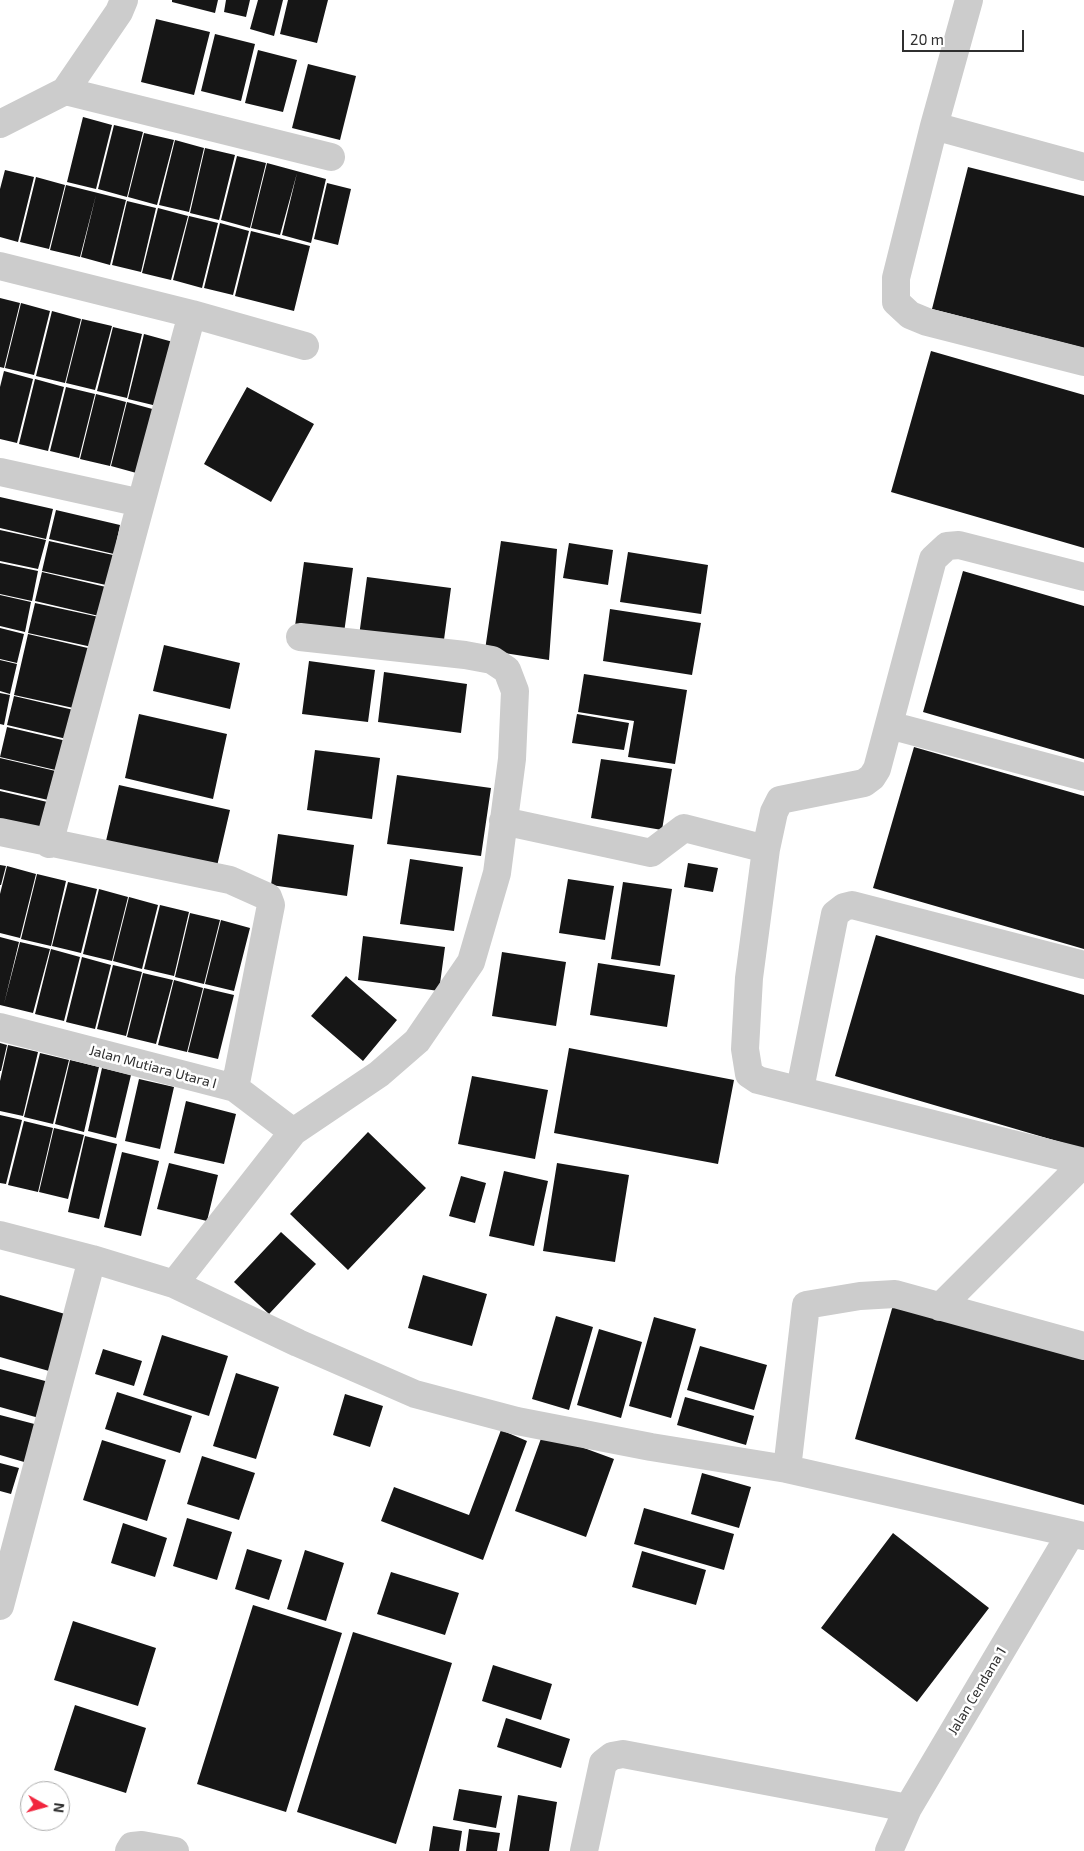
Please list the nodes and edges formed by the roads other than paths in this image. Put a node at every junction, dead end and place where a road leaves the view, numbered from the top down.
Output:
1 (124, 0) edge
2 (970, 0) edge
3 (65, 91) junction
4 (0, 124) edge
5 (934, 126) junction
6 (331, 157) dead end
7 (1084, 167) edge
8 (0, 266) edge
9 (192, 314) junction
10 (304, 346) dead end
11 (1084, 362) edge
12 (0, 472) edge
13 (141, 503) junction
14 (1084, 577) edge
15 (300, 636) dead end
16 (889, 725) junction
17 (1084, 778) edge
18 (503, 821) junction
19 (0, 832) edge
20 (49, 844) junction
21 (766, 849) junction
22 (1084, 965) edge
23 (0, 1028) edge
24 (235, 1088) junction
25 (800, 1089) junction
26 (293, 1132) junction
27 (1084, 1163) edge
28 (0, 1235) edge
29 (92, 1259) junction
30 (174, 1284) junction
31 (940, 1307) junction
32 (1084, 1346) edge
33 (787, 1469) junction
34 (1077, 1535) edge
35 (0, 1606) edge
36 (908, 1808) junction
37 (135, 1848) edge
38 (175, 1851) edge
39 (584, 1851) edge
40 (889, 1851) edge

1 - 3 street
2 - 5 street
3 - 4 street
3 - 6 street
5 - 7 street
5 - 11 street
8 - 9 street
9 - 10 street
9 - 13 street
12 - 13 street
13 - 20 street
14 - 16 street
15 - 18 street
16 - 17 street
16 - 21 street
18 - 21 street
18 - 26 street
19 - 20 street
20 - 24 street
21 - 25 street
22 - 25 street
23 - 24 street, Jalan Mutiara Utara I
24 - 26 street, Jalan Mutiara Utara I
25 - 27 street
26 - 30 street
27 - 31 street
28 - 29 street
29 - 30 street
29 - 35 street
30 - 33 street
31 - 32 street
31 - 33 street
33 - 34 street
34 - 36 street, Jalan Cendana 1
36 - 39 street
36 - 40 street, Jalan Cendana 1
37 - 38 street

